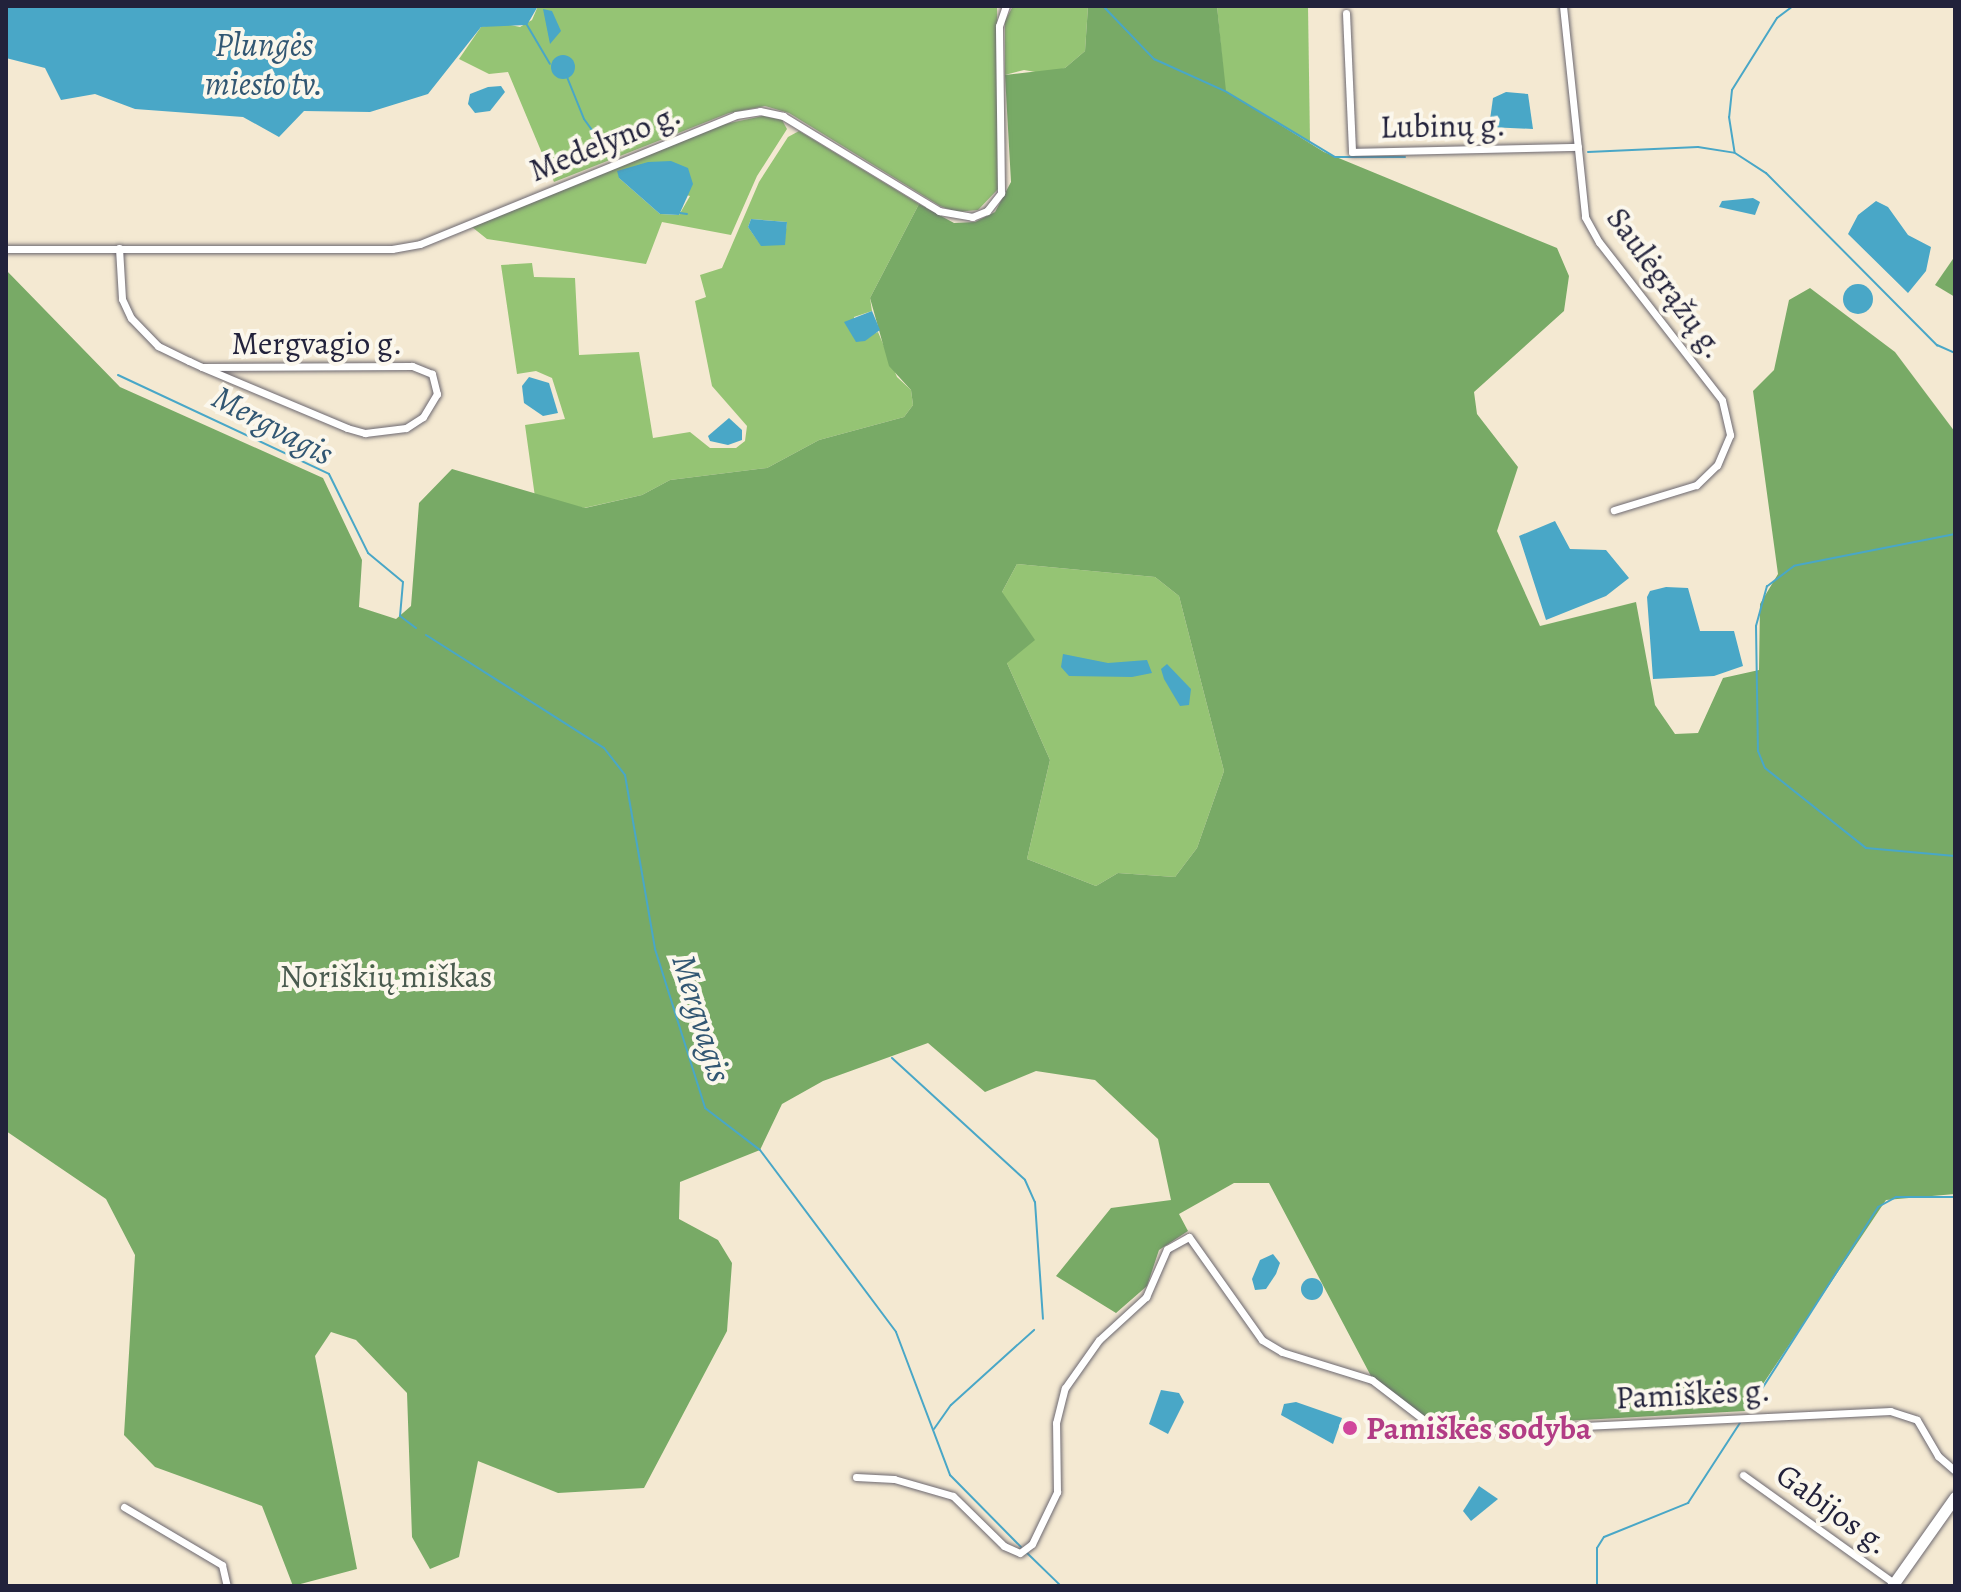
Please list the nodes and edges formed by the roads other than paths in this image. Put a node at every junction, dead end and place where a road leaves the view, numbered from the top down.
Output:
1 (1006, 6) edge
2 (1563, 6) edge
3 (1346, 13) dead end
4 (1578, 147) junction
5 (119, 248) junction
6 (6, 249) edge
7 (202, 367) junction
8 (1614, 510) dead end
9 (1955, 1471) edge
10 (1743, 1475) dead end
11 (856, 1477) dead end
12 (1955, 1497) edge
13 (124, 1507) dead end
14 (1893, 1585) edge
15 (227, 1586) edge

1 - 5 street, Medelyno g.
2 - 4 street, Saulėgrąžų g.
3 - 4 street, Lubinų g.
4 - 8 street, Saulėgrąžų g.
5 - 6 street, Medelyno g.
5 - 7 street, Mergvagio g.
7 - 7 street, Mergvagio g.
9 - 11 street, Pamiškės g.
10 - 14 street, Gabijos g.
12 - 14 main road
13 - 15 street

